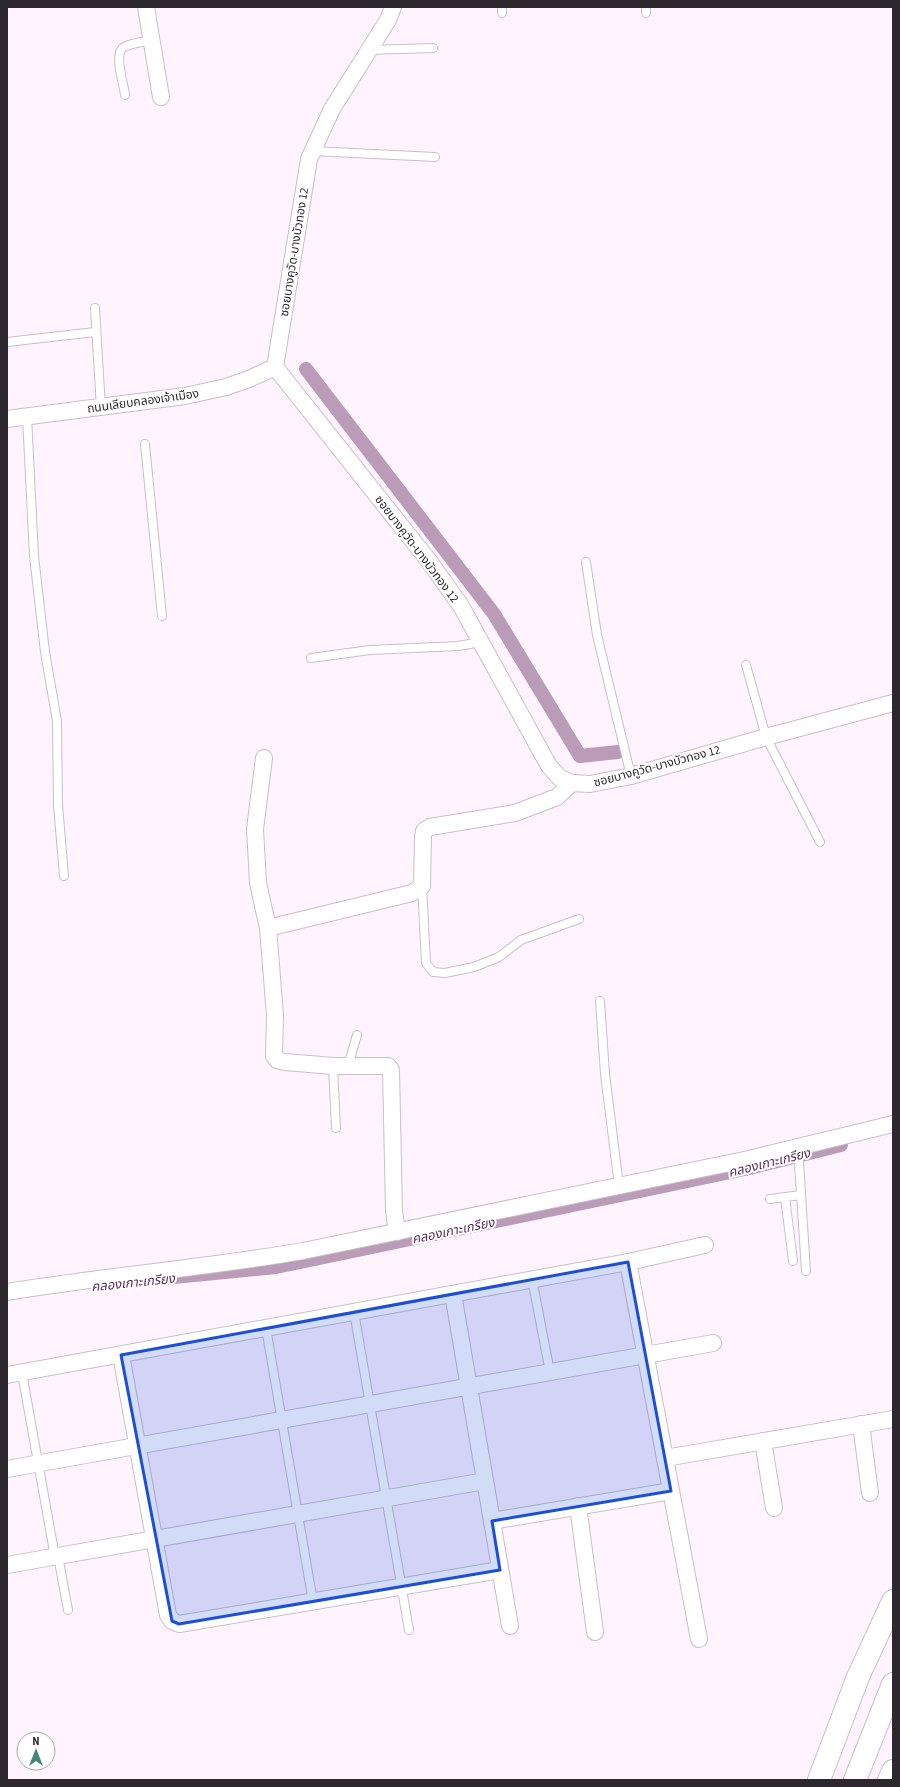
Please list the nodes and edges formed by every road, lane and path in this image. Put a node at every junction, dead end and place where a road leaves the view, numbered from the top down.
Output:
1 (146, 7) edge
2 (393, 7) edge
3 (152, 40) junction
4 (433, 48) dead end
5 (369, 50) junction
6 (126, 95) dead end
7 (161, 97) dead end
8 (312, 151) junction
9 (434, 157) dead end
10 (95, 308) dead end
11 (96, 332) junction
12 (7, 342) edge
13 (275, 367) junction
14 (101, 408) junction
15 (27, 417) junction
16 (7, 418) edge
17 (145, 444) dead end
18 (586, 562) dead end
19 (162, 616) dead end
20 (482, 642) junction
21 (311, 658) dead end
22 (746, 665) dead end
23 (893, 703) edge
24 (766, 737) junction
25 (264, 758) dead end
26 (631, 776) junction
27 (572, 783) junction
28 (820, 842) dead end
29 (64, 876) dead end
30 (422, 886) junction
31 (579, 919) dead end
32 (268, 928) junction
33 (600, 1001) dead end
34 (357, 1035) dead end
35 (341, 1066) junction
36 (893, 1124) edge
37 (336, 1128) dead end
38 (798, 1154) junction
39 (619, 1186) junction
40 (801, 1195) junction
41 (785, 1197) junction
42 (770, 1199) dead end
43 (397, 1232) junction
44 (704, 1245) dead end
45 (793, 1261) dead end
46 (628, 1262) junction
47 (806, 1271) dead end
48 (532, 1279) junction
49 (7, 1292) edge
50 (453, 1294) junction
51 (354, 1312) junction
52 (266, 1328) junction
53 (713, 1343) dead end
54 (121, 1355) junction
55 (646, 1355) junction
56 (550, 1372) junction
57 (14, 1374) edge
58 (469, 1387) junction
59 (371, 1405) junction
60 (893, 1419) edge
61 (282, 1420) junction
62 (861, 1424) junction
63 (763, 1441) junction
64 (138, 1446) junction
65 (665, 1458) junction
66 (39, 1463) junction
67 (7, 1469) edge
68 (485, 1481) junction
69 (671, 1491) junction
70 (870, 1493) dead end
71 (387, 1498) junction
72 (578, 1506) junction
73 (774, 1508) dead end
74 (298, 1513) junction
75 (492, 1521) junction
76 (154, 1538) junction
77 (56, 1556) junction
78 (7, 1565) edge
79 (500, 1570) junction
80 (402, 1587) junction
81 (893, 1601) edge
82 (313, 1602) junction
83 (68, 1610) dead end
84 (510, 1626) dead end
85 (409, 1630) dead end
86 (595, 1632) dead end
87 (699, 1639) dead end
88 (893, 1684) edge
89 (893, 1771) edge
90 (819, 1780) edge
91 (855, 1780) edge
92 (889, 1780) edge

1 - 3 street
2 - 5 street, ซอยบางคูวัด-บางบัวทอง 12
3 - 6 lane
3 - 7 street
4 - 5 lane
5 - 8 street, ซอยบางคูวัด-บางบัวทอง 12
8 - 9 lane
8 - 13 street, ซอยบางคูวัด-บางบัวทอง 12
10 - 11 lane
11 - 12 lane
11 - 14 lane
13 - 14 street, ถนนเลียบคลองเจ้าเมือง
13 - 20 street, ซอยบางคูวัด-บางบัวทอง 12
14 - 15 street, ถนนเลียบคลองเจ้าเมือง
15 - 16 street, ถนนเลียบคลองเจ้าเมือง
15 - 29 lane
17 - 19 lane
18 - 26 lane
20 - 21 lane
20 - 27 street, ซอยบางคูวัด-บางบัวทอง 12
22 - 24 lane
23 - 24 street, ซอยบางคูวัด-บางบัวทอง 12
24 - 26 street, ซอยบางคูวัด-บางบัวทอง 12
24 - 28 lane
25 - 32 street
26 - 27 street, ซอยบางคูวัด-บางบัวทอง 12
27 - 30 street
30 - 31 lane
30 - 32 street
32 - 35 street
33 - 39 lane
34 - 35 lane
35 - 37 lane
35 - 43 street
36 - 38 street
38 - 39 street
38 - 40 lane
39 - 43 street
40 - 41 lane
40 - 47 lane
41 - 42 lane
41 - 45 lane
43 - 49 street
44 - 46 street
46 - 48 street
46 - 55 street
48 - 50 street
48 - 56 lane
50 - 51 street
50 - 58 street
51 - 52 street
51 - 59 lane
52 - 54 street
52 - 61 lane
53 - 55 street
54 - 57 street
54 - 64 street
55 - 56 street
55 - 65 street
56 - 58 street
57 - 66 lane
58 - 59 street
58 - 68 street
59 - 61 street
59 - 71 lane
60 - 62 street
61 - 64 street
61 - 74 lane
62 - 63 street
62 - 70 street
63 - 65 street
63 - 73 street
64 - 66 street
64 - 76 street
65 - 69 street
66 - 67 street
66 - 77 lane
68 - 71 street
68 - 75 street
69 - 72 street
69 - 87 street
71 - 74 street
71 - 80 lane
72 - 75 street
72 - 86 street
74 - 76 street
74 - 82 lane
75 - 79 street
76 - 77 street
76 - 82 street
77 - 78 street
77 - 83 lane
79 - 80 street
79 - 84 street
80 - 82 street
80 - 85 lane
81 - 90 main road
88 - 91 main road
89 - 92 main road

